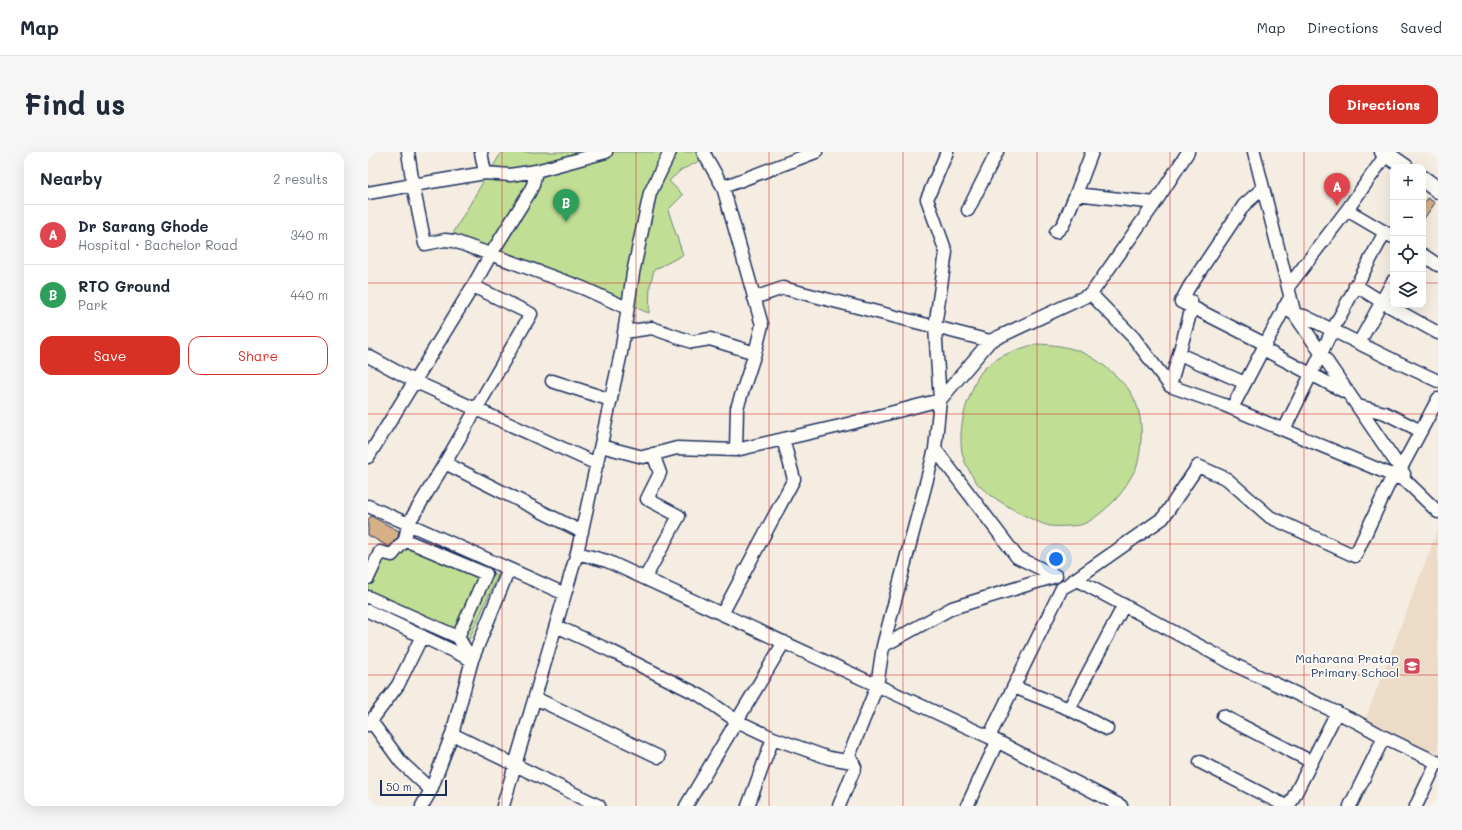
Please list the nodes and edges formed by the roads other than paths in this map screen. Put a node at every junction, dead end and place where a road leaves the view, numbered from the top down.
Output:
1 (408, 152) edge
2 (481, 152) edge
3 (606, 152) edge
4 (670, 152) edge
5 (704, 152) edge
6 (816, 152) edge
7 (948, 152) edge
8 (997, 152) edge
9 (1092, 152) edge
10 (1188, 152) edge
11 (1254, 152) edge
12 (1386, 153) edge
13 (594, 156) edge
14 (1401, 164) edge
15 (536, 171) junction
16 (485, 173) junction
17 (1426, 181) edge
18 (413, 185) junction
19 (723, 187) junction
20 (1263, 188) junction
21 (1438, 190) edge
22 (368, 193) edge
23 (1076, 194) junction
24 (1155, 203) junction
25 (968, 210) dead end
26 (1347, 210) junction
27 (1056, 232) dead end
28 (1389, 234) edge
29 (490, 254) junction
30 (1426, 257) edge
31 (1438, 265) edge
32 (1356, 285) junction
33 (473, 286) junction
34 (1390, 287) edge
35 (1289, 291) junction
36 (1091, 294) junction
37 (754, 298) junction
38 (1382, 302) junction
39 (1192, 307) junction
40 (627, 308) junction
41 (1284, 308) junction
42 (1295, 315) junction
43 (935, 327) junction
44 (1333, 329) junction
45 (624, 332) junction
46 (1438, 333) edge
47 (990, 341) junction
48 (1359, 343) junction
49 (1264, 347) junction
50 (1321, 351) junction
51 (756, 353) junction
52 (1179, 354) junction
53 (368, 356) edge
54 (1310, 374) junction
55 (552, 381) dead end
56 (1438, 381) edge
57 (416, 382) junction
58 (1245, 383) junction
59 (1170, 386) junction
60 (1351, 396) junction
61 (1438, 399) edge
62 (611, 400) junction
63 (940, 400) junction
64 (1358, 406) junction
65 (1232, 408) junction
66 (475, 410) junction
67 (1284, 430) junction
68 (1421, 431) junction
69 (783, 439) junction
70 (601, 446) junction
71 (935, 449) junction
72 (736, 450) junction
73 (653, 454) junction
74 (368, 457) edge
75 (445, 463) junction
76 (596, 464) junction
77 (1397, 472) junction
78 (368, 506) edge
79 (1438, 512) edge
80 (408, 524) junction
81 (582, 532) junction
82 (405, 540) junction
83 (577, 553) junction
84 (509, 569) junction
85 (486, 574) junction
86 (368, 578) edge
87 (645, 578) junction
88 (1062, 588) junction
89 (565, 594) junction
90 (368, 598) edge
91 (1124, 605) junction
92 (368, 611) edge
93 (722, 614) junction
94 (556, 626) junction
95 (422, 636) junction
96 (458, 637) junction
97 (784, 642) junction
98 (883, 646) junction
99 (472, 660) junction
100 (877, 686) junction
101 (1014, 687) junction
102 (535, 698) junction
103 (1069, 709) junction
104 (1337, 712) junction
105 (1223, 716) dead end
106 (737, 721) junction
107 (370, 723) edge
108 (1107, 729) dead end
109 (452, 734) junction
110 (1384, 737) junction
111 (773, 738) junction
112 (993, 740) junction
113 (659, 757) dead end
114 (853, 762) junction
115 (1200, 762) dead end
116 (1312, 762) junction
117 (1438, 762) edge
118 (516, 764) junction
119 (431, 790) junction
120 (1106, 802) edge
121 (422, 806) edge
122 (503, 806) edge
123 (599, 806) edge
124 (686, 806) edge
125 (748, 806) edge
126 (839, 806) edge
127 (967, 806) edge
128 (1121, 806) edge
129 (1286, 806) edge
130 (1289, 806) edge
131 (1350, 806) edge
132 (1416, 806) edge

1 - 18 street
2 - 16 street
3 - 13 street
4 - 40 street
5 - 19 street
6 - 19 street
7 - 43 street
8 - 25 street
9 - 23 street
10 - 24 street
11 - 20 street
12 - 14 main road
12 - 26 street
13 - 15 street
15 - 16 street
15 - 29 street
16 - 18 street
17 - 21 main road
18 - 22 street
18 - 29 street
19 - 37 street
20 - 35 street
20 - 39 street
23 - 24 street
23 - 27 street
24 - 36 street
26 - 28 street
26 - 35 street
28 - 32 street
29 - 33 street
29 - 40 street
30 - 31 street
32 - 38 street
32 - 44 street
33 - 57 street
33 - 66 street
34 - 38 street
35 - 41 street
35 - 42 street
36 - 47 street
36 - 59 street
37 - 43 street
37 - 51 street
38 - 46 street
38 - 48 street
39 - 49 street
39 - 52 street
40 - 45 street
41 - 42 street
41 - 49 street
42 - 44 street
42 - 50 street
43 - 47 street
43 - 63 street
44 - 48 street
44 - 50 street
45 - 51 street
45 - 62 street
47 - 63 street
48 - 56 street
49 - 54 street
49 - 58 street
50 - 54 street
50 - 60 street
51 - 72 street
52 - 58 street
52 - 59 street
53 - 57 street
54 - 60 street
54 - 67 street
55 - 62 street
57 - 66 street
57 - 74 street
58 - 65 street
59 - 65 street
60 - 64 street
61 - 68 street
62 - 70 street
63 - 69 street
63 - 71 street
64 - 68 street
64 - 77 street
65 - 67 street
66 - 75 street
66 - 76 street
67 - 77 street
68 - 77 street
69 - 72 street
69 - 93 street
70 - 73 street
70 - 76 street
71 - 98 street
71 - 98 street
72 - 73 street
73 - 87 street
75 - 80 street
75 - 81 street
76 - 81 street
77 - 79 street
77 - 88 street
78 - 80 street
80 - 82 street
80 - 84 street
81 - 83 street
82 - 85 street
82 - 86 street
83 - 87 street
83 - 89 street
84 - 85 street
84 - 89 street
84 - 99 street
85 - 96 street
87 - 93 street
88 - 91 street
88 - 101 street
89 - 94 street
90 - 96 street
91 - 103 street
91 - 104 street
92 - 95 street
93 - 97 street
94 - 102 street
94 - 106 street
95 - 99 street
95 - 107 street
96 - 99 street
97 - 100 street
97 - 106 street
98 - 100 street
99 - 109 street
100 - 112 street
100 - 114 street
101 - 103 street
101 - 112 street
102 - 113 street
102 - 118 street
103 - 108 street
104 - 110 street
104 - 116 street
105 - 116 street
106 - 111 street
106 - 124 street
107 - 119 street
109 - 118 street
109 - 119 street
110 - 117 street
110 - 131 street
111 - 114 street
111 - 125 street
112 - 120 street
112 - 127 street
114 - 126 street
115 - 129 street
116 - 130 street
117 - 132 street
118 - 122 street
118 - 123 street
119 - 121 street
120 - 128 street

